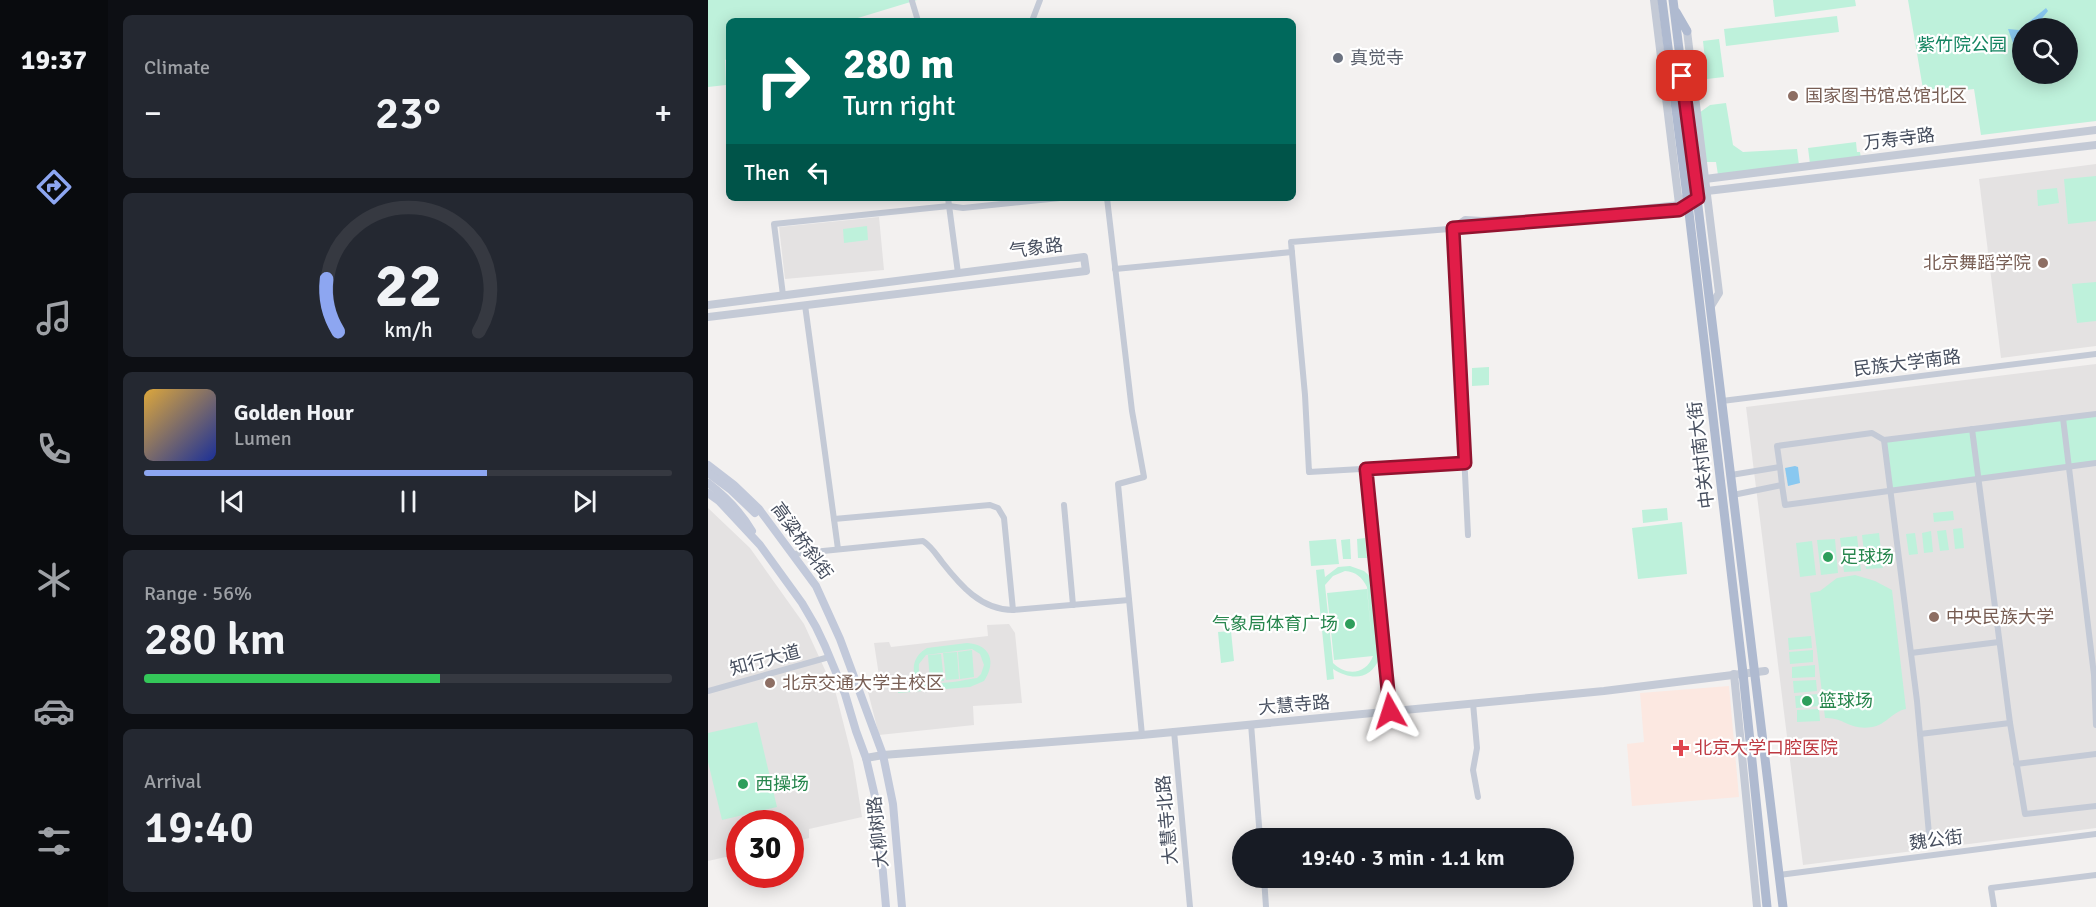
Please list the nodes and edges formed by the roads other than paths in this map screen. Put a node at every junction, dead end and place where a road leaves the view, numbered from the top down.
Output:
1 (1040, 0) edge
2 (1654, 0) edge
3 (1662, 0) edge
4 (912, 1) edge
5 (1673, 4) edge
6 (917, 18) edge
7 (1033, 18) edge
8 (1687, 31) joint
9 (1663, 58) junction
10 (1671, 72) junction
11 (2096, 130) edge
12 (2096, 145) edge
13 (1705, 179) junction
14 (1707, 191) junction
15 (1697, 193) junction
16 (948, 201) edge
17 (1031, 201) edge
18 (1107, 201) edge
19 (1683, 203) junction
20 (949, 206) junction
21 (1453, 228) junction
22 (1292, 252) junction
23 (1020, 266) junction
24 (1115, 269) junction
25 (958, 273) junction
26 (1021, 279) junction
27 (783, 295) junction
28 (708, 304) edge
29 (805, 305) junction
30 (1711, 306) junction
31 (708, 316) edge
32 (2096, 354) edge
33 (1722, 401) junction
34 (2096, 414) edge
35 (2063, 418) junction
36 (1972, 429) junction
37 (1884, 440) junction
38 (1465, 463) junction
39 (2096, 463) edge
40 (708, 465) edge
41 (1780, 467) junction
42 (2069, 467) junction
43 (1366, 469) junction
44 (708, 473) edge
45 (1731, 475) junction
46 (1979, 478) junction
47 (708, 483) edge
48 (1782, 485) junction
49 (1891, 490) junction
50 (708, 493) edge
51 (1733, 495) junction
52 (1064, 506) dead end
53 (834, 519) junction
54 (775, 531) junction
55 (1468, 535) dead end
56 (760, 544) junction
57 (838, 549) junction
58 (793, 554) junction
59 (1129, 600) junction
60 (1073, 605) junction
61 (1013, 610) junction
62 (1999, 642) junction
63 (1911, 653) junction
64 (830, 657) junction
65 (1754, 672) junction
66 (1765, 672) dead end
67 (1739, 674) junction
68 (2095, 675) edge
69 (708, 691) edge
70 (1473, 703) junction
71 (1390, 711) junction
72 (2010, 723) junction
73 (1251, 724) junction
74 (2096, 725) edge
75 (1174, 731) junction
76 (1920, 734) junction
77 (1142, 735) junction
78 (2096, 754) edge
79 (883, 755) junction
80 (866, 758) junction
81 (2016, 764) junction
82 (1478, 796) dead end
83 (2096, 806) edge
84 (1259, 828) edge
85 (1929, 834) dead end
86 (2096, 834) edge
87 (1779, 875) junction
88 (2096, 875) edge
89 (1265, 888) edge
90 (886, 907) edge
91 (902, 907) edge
92 (1190, 907) edge
93 (1266, 907) edge
94 (1758, 907) edge
95 (1767, 907) edge
96 (1784, 907) edge
97 (1994, 907) edge

1 - 7 street
2 - 9 street, 中关村南大街
3 - 10 main road, 中关村南大街
4 - 6 street
5 - 8 main road
5 - 15 main road, 中关村南大街
8 - 13 street, 中关村南大街
9 - 10 main road
9 - 19 street, 中关村南大街
10 - 19 main road, 中关村南大街
11 - 13 street, 万寿寺路
12 - 14 street, 万寿寺路
13 - 14 street, 中关村南大街
13 - 15 street
14 - 15 street
14 - 30 street, 中关村南大街
15 - 19 street
15 - 30 main road, 中关村南大街
16 - 20 street
17 - 20 street
18 - 24 street
19 - 21 street
19 - 67 main road, 中关村南大街
20 - 25 street
20 - 27 street
21 - 22 street
21 - 38 street
22 - 24 street
22 - 43 street
23 - 25 street, 气象路
23 - 26 street
23 - 26 street, 气象路
24 - 59 street
25 - 27 street, 气象路
26 - 29 street, 气象路
27 - 28 street, 气象路
29 - 31 street, 气象路
29 - 53 street
30 - 33 main road, 中关村南大街
32 - 33 street, 民族大学南路
33 - 45 main road, 中关村南大街
34 - 35 street
35 - 36 street
35 - 42 street
36 - 37 street
36 - 46 street
37 - 41 street
37 - 49 street
38 - 43 street
38 - 55 street
39 - 42 street
40 - 54 main road, 高粱桥斜街
41 - 45 street
41 - 48 street
42 - 46 street
42 - 68 street
43 - 71 street
44 - 54 main road
45 - 51 main road, 中关村南大街
46 - 49 street
46 - 62 street
47 - 56 main road
48 - 49 street
48 - 51 street
49 - 63 street
50 - 56 main road, 高粱桥斜街
51 - 65 main road, 中关村南大街
52 - 60 street
53 - 57 street
53 - 61 street
54 - 58 main road, 高粱桥斜街
56 - 64 main road, 高粱桥斜街
57 - 58 street
57 - 61 street
58 - 79 main road, 高粱桥斜街
59 - 60 street
59 - 77 street
60 - 61 street
62 - 63 street
62 - 72 street
63 - 76 street
64 - 69 street, 知行大道
64 - 80 main road, 高粱桥斜街
65 - 66 street, 大慧寺路
65 - 67 street, 大慧寺路
65 - 87 main road, 中关村南大街
67 - 70 street, 大慧寺路
67 - 94 street, 中关村南大街
67 - 95 main road, 中关村南大街
68 - 74 street
70 - 71 street, 大慧寺路
70 - 82 street
71 - 73 street, 大慧寺路
72 - 76 street
72 - 81 street
73 - 75 street, 大慧寺路
73 - 84 street
75 - 77 street, 大慧寺路
75 - 92 street, 大慧寺北路
76 - 85 street
77 - 79 street, 大慧寺路
78 - 81 street
79 - 80 street, 大慧寺路
79 - 91 main road, 大柳树路
80 - 90 main road, 大柳树路
81 - 83 street
86 - 87 street, 魏公街
87 - 96 main road, 中关村南大街
88 - 97 street
89 - 93 street

